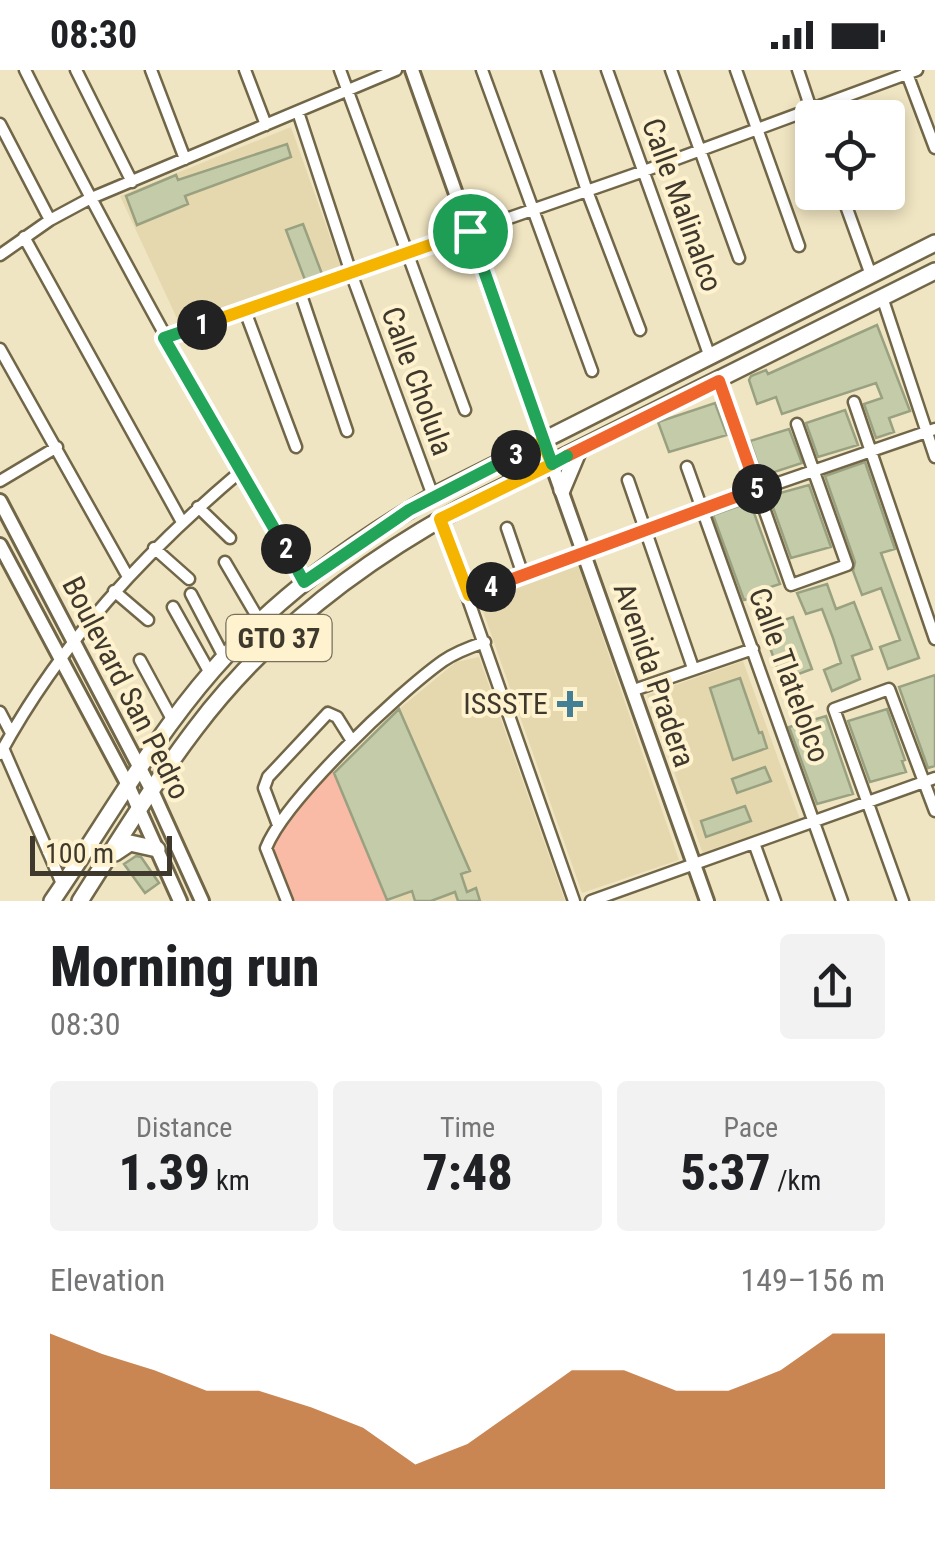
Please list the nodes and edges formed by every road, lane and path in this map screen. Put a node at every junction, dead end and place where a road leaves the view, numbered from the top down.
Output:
1 (25, 70) edge
2 (76, 70) edge
3 (150, 70) edge
4 (245, 70) edge
5 (340, 70) edge
6 (396, 70) edge
7 (412, 70) edge
8 (482, 70) edge
9 (547, 70) edge
10 (608, 70) edge
11 (671, 70) edge
12 (736, 70) edge
13 (798, 70) edge
14 (910, 71) edge
15 (348, 90) junction
16 (808, 100) edge
17 (844, 100) edge
18 (298, 112) junction
19 (795, 119) edge
20 (0, 124) edge
21 (266, 125) junction
22 (757, 130) junction
23 (935, 148) edge
24 (700, 150) junction
25 (185, 159) junction
26 (644, 171) junction
27 (132, 182) junction
28 (587, 191) junction
29 (90, 200) junction
30 (848, 210) edge
31 (531, 211) junction
32 (50, 220) junction
33 (470, 231) junction
34 (24, 237) junction
35 (935, 242) edge
36 (800, 246) dead end
37 (2, 249) edge
38 (408, 252) junction
39 (739, 258) dead end
40 (351, 273) junction
41 (934, 274) edge
42 (871, 275) junction
43 (300, 292) junction
44 (882, 297) junction
45 (245, 311) junction
46 (640, 330) dead end
47 (164, 338) junction
48 (0, 349) edge
49 (710, 357) junction
50 (592, 372) dead end
51 (719, 381) junction
52 (854, 402) dead end
53 (465, 410) dead end
54 (797, 424) dead end
55 (931, 430) edge
56 (347, 431) dead end
57 (542, 442) junction
58 (57, 447) junction
59 (296, 447) dead end
60 (580, 450) junction
61 (870, 451) junction
62 (935, 456) edge
63 (552, 464) junction
64 (687, 467) dead end
65 (814, 470) junction
66 (241, 471) junction
67 (628, 480) dead end
68 (0, 481) edge
69 (562, 490) junction
70 (757, 490) junction
71 (433, 496) junction
72 (0, 501) edge
73 (198, 507) junction
74 (703, 509) junction
75 (440, 519) junction
76 (182, 522) junction
77 (507, 528) dead end
78 (647, 530) junction
79 (230, 538) dead end
80 (0, 545) edge
81 (154, 548) junction
82 (585, 552) junction
83 (225, 562) dead end
84 (127, 575) junction
85 (523, 575) junction
86 (188, 579) dead end
87 (304, 582) junction
88 (114, 590) junction
89 (190, 594) dead end
90 (469, 595) junction
91 (173, 607) dead end
92 (148, 620) dead end
93 (260, 620) junction
94 (935, 638) edge
95 (76, 641) junction
96 (485, 642) junction
97 (753, 650) junction
98 (224, 657) junction
99 (62, 658) junction
100 (140, 660) dead end
101 (694, 668) junction
102 (210, 673) junction
103 (634, 690) junction
104 (0, 712) edge
105 (173, 720) junction
106 (11, 733) junction
107 (352, 742) junction
108 (2, 751) edge
109 (140, 768) junction
110 (930, 780) edge
111 (128, 785) junction
112 (153, 793) junction
113 (867, 802) junction
114 (141, 810) junction
115 (935, 811) edge
116 (816, 822) junction
117 (278, 825) junction
118 (754, 844) junction
119 (157, 849) junction
120 (108, 858) junction
121 (694, 864) junction
122 (63, 886) junction
123 (632, 886) junction
124 (198, 900) edge
125 (52, 901) edge
126 (80, 901) edge
127 (180, 901) edge
128 (287, 901) edge
129 (574, 901) edge
130 (591, 901) edge
131 (638, 901) edge
132 (707, 901) edge
133 (775, 901) edge
134 (842, 901) edge
135 (903, 901) edge

1 - 29 street
2 - 27 street
3 - 25 street
4 - 21 street
5 - 15 street
6 - 15 street
7 - 33 street, Avenida Pradera
8 - 31 street
9 - 28 street
10 - 26 street, Calle Malinalco
11 - 24 street
12 - 22 street
13 - 16 street
14 - 17 street
14 - 23 street
15 - 18 street
15 - 38 street
18 - 21 street
18 - 40 street, Calle Cholula
19 - 22 street
20 - 32 street
21 - 25 street
22 - 24 street
22 - 36 street
24 - 26 street
24 - 39 street
25 - 27 street
26 - 28 street
26 - 49 street, Calle Malinalco
27 - 29 street
28 - 31 street
28 - 46 street
29 - 32 street
29 - 47 street
30 - 42 street
31 - 33 street
31 - 50 street
32 - 34 street
33 - 38 street
33 - 57 street, Avenida Pradera
34 - 37 street
34 - 76 street
35 - 42 main road, GTO 37
38 - 40 street
38 - 53 street
40 - 43 street
40 - 71 street, Calle Cholula
41 - 44 main road, GTO 37
42 - 49 main road, GTO 37
43 - 45 street
43 - 56 street
44 - 51 main road, GTO 37
44 - 55 street
45 - 47 street
45 - 59 street
47 - 66 street
48 - 58 street
49 - 57 main road, GTO 37
51 - 60 main road, GTO 37
51 - 70 street
52 - 61 street
54 - 65 street
55 - 61 street
55 - 62 street
57 - 63 street, Avenida Pradera
57 - 71 main road, GTO 37
58 - 68 street
58 - 84 street
60 - 63 main road, GTO 37
60 - 69 main road
61 - 65 street
61 - 94 street
63 - 69 street, Avenida Pradera
63 - 75 main road, GTO 37
64 - 74 street, Calle Tlatelolco
65 - 70 street
65 - 70 street
66 - 73 street
66 - 87 street
67 - 78 street
69 - 82 street, Avenida Pradera
70 - 74 street
71 - 87 main road, GTO 37
72 - 95 street, Boulevard San Pedro
73 - 76 street
73 - 79 street
74 - 78 street
74 - 97 street, Calle Tlatelolco
75 - 90 street
75 - 112 main road, GTO 37
76 - 81 street
77 - 85 street
78 - 82 street
78 - 101 street
80 - 99 street, Boulevard San Pedro
81 - 84 street
81 - 86 street
82 - 85 street
82 - 103 street, Avenida Pradera
83 - 93 street
84 - 88 street
85 - 90 street
87 - 93 main road, GTO 37
88 - 92 street
88 - 95 street
89 - 98 street
90 - 96 street
91 - 102 street
93 - 98 main road, GTO 37
95 - 99 street
95 - 109 street, Boulevard San Pedro
96 - 107 street
96 - 129 street
97 - 101 street
97 - 116 street, Calle Tlatelolco
98 - 102 main road, GTO 37
99 - 106 street
99 - 111 street, Boulevard San Pedro
100 - 105 street
101 - 103 street
102 - 105 main road, GTO 37
103 - 121 street, Avenida Pradera
104 - 106 street
105 - 109 main road, GTO 37
106 - 108 street
107 - 117 street
107 - 117 street
108 - 122 street
109 - 111 main road, GTO 37
109 - 112 street, Boulevard San Pedro
110 - 113 street
110 - 113 street
110 - 115 street
111 - 114 street, Boulevard San Pedro
111 - 122 main road, GTO 37
112 - 114 main road, GTO 37
112 - 124 street, Boulevard San Pedro
113 - 116 street
113 - 135 street
114 - 119 street, Boulevard San Pedro
114 - 120 main road, GTO 37
116 - 118 street
116 - 134 street, Calle Tlatelolco
117 - 128 street
118 - 121 street
118 - 133 street
119 - 120 main road
119 - 127 street, Boulevard San Pedro
120 - 126 main road, GTO 37
121 - 123 street
121 - 132 street, Avenida Pradera
122 - 125 main road, GTO 37
123 - 130 street
123 - 131 street

